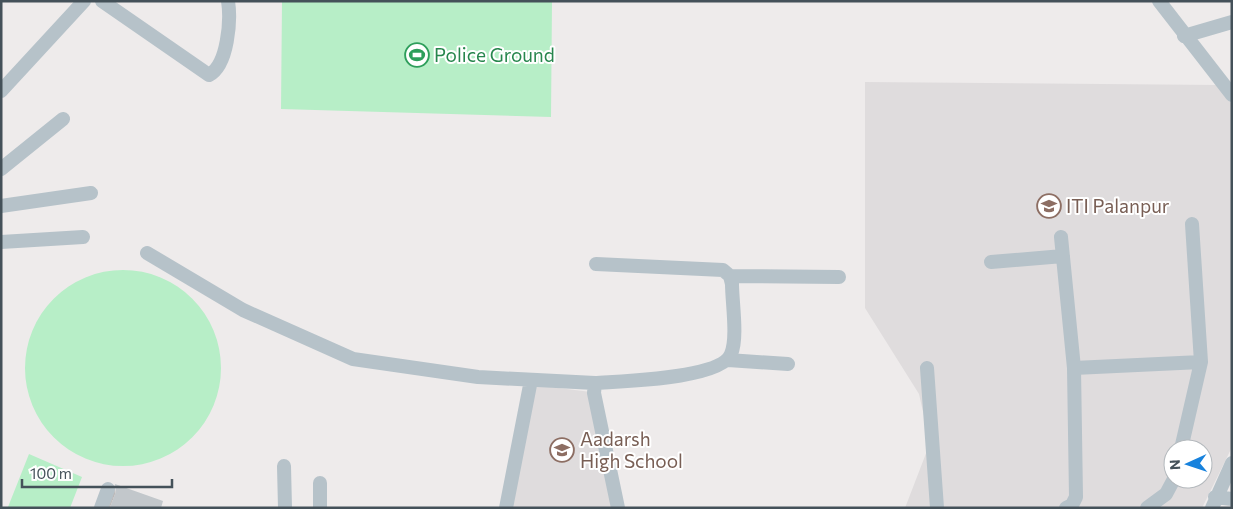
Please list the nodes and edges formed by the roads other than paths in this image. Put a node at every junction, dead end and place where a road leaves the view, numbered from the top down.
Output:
1 (84, 1) edge
2 (102, 1) edge
3 (228, 1) edge
4 (1158, 1) edge
5 (1232, 22) edge
6 (1184, 36) junction
7 (1, 69) edge
8 (12, 79) junction
9 (1, 91) edge
10 (1232, 95) edge
11 (63, 119) dead end
12 (1, 169) edge
13 (91, 192) dead end
14 (1, 206) edge
15 (1192, 224) dead end
16 (83, 237) dead end
17 (1061, 237) dead end
18 (1, 242) edge
19 (146, 253) dead end
20 (1063, 256) junction
21 (991, 262) dead end
22 (596, 264) dead end
23 (730, 276) junction
24 (839, 277) dead end
25 (728, 360) junction
26 (1201, 362) junction
27 (788, 364) dead end
28 (927, 368) dead end
29 (1074, 368) junction
30 (531, 380) junction
31 (595, 383) junction
32 (1183, 439) edge
33 (1232, 463) edge
34 (284, 466) dead end
35 (320, 483) dead end
36 (108, 489) dead end
37 (1169, 489) edge
38 (1232, 499) edge
39 (1213, 502) edge
40 (1073, 507) edge
41 (101, 508) edge
42 (285, 508) edge
43 (320, 508) edge
44 (506, 508) edge
45 (618, 508) edge
46 (937, 508) edge
47 (1147, 508) edge

1 - 8 street
2 - 3 street
4 - 6 street
5 - 6 street
6 - 10 street
7 - 8 street
8 - 9 street
11 - 12 street
13 - 14 street
15 - 26 street
16 - 18 street
17 - 20 street
19 - 30 street
20 - 21 street
20 - 29 street
22 - 23 street
23 - 24 street
23 - 25 street
25 - 27 street
25 - 31 street
26 - 29 street
26 - 32 street
28 - 46 street
29 - 40 street
30 - 31 street
30 - 44 street
31 - 45 street
33 - 39 street
34 - 42 street
35 - 43 street
36 - 41 street
37 - 47 street
38 - 39 street

